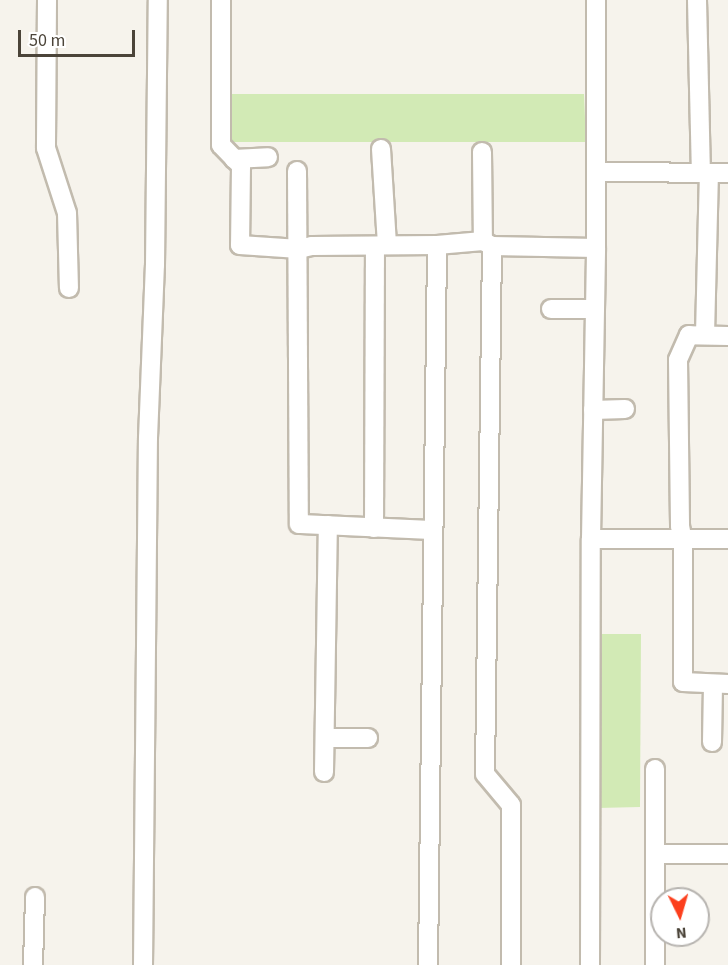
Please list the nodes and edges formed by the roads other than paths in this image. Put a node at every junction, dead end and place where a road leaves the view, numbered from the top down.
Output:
1 (47, 0) edge
2 (158, 0) edge
3 (221, 0) edge
4 (596, 0) edge
5 (697, 0) edge
6 (381, 149) dead end
7 (482, 152) dead end
8 (268, 157) dead end
9 (234, 159) junction
10 (297, 171) dead end
11 (596, 172) junction
12 (705, 173) junction
13 (728, 173) edge
14 (488, 244) junction
15 (381, 245) junction
16 (437, 245) junction
17 (597, 248) junction
18 (299, 249) junction
19 (69, 288) dead end
20 (551, 309) dead end
21 (595, 309) junction
22 (705, 335) junction
23 (728, 336) edge
24 (625, 409) dead end
25 (593, 410) junction
26 (328, 525) junction
27 (374, 528) junction
28 (433, 530) junction
29 (591, 539) junction
30 (728, 539) edge
31 (683, 541) junction
32 (721, 684) edge
33 (325, 738) junction
34 (368, 738) dead end
35 (712, 742) dead end
36 (655, 769) dead end
37 (324, 772) dead end
38 (657, 854) junction
39 (728, 854) edge
40 (34, 897) dead end
41 (33, 965) edge
42 (143, 965) edge
43 (428, 965) edge
44 (511, 965) edge
45 (590, 965) edge
46 (656, 965) edge

1 - 19 street
2 - 42 street
3 - 9 street
4 - 11 street
5 - 12 street
6 - 15 street
7 - 14 street
8 - 9 street
9 - 18 street
10 - 18 street
11 - 12 street
11 - 17 street
12 - 13 street
12 - 22 street
14 - 16 street
14 - 17 street
14 - 44 street
15 - 16 street
15 - 18 street
15 - 27 street
16 - 28 street
17 - 21 street
18 - 26 street
20 - 21 street
21 - 25 street
22 - 23 street
22 - 31 street
24 - 25 street
25 - 29 street
26 - 27 street
26 - 33 street
27 - 28 street
28 - 43 street
29 - 31 street
29 - 45 street
30 - 31 street
31 - 32 street
32 - 35 street
33 - 34 street
33 - 37 street
36 - 38 street
38 - 39 street
38 - 46 street
40 - 41 street

